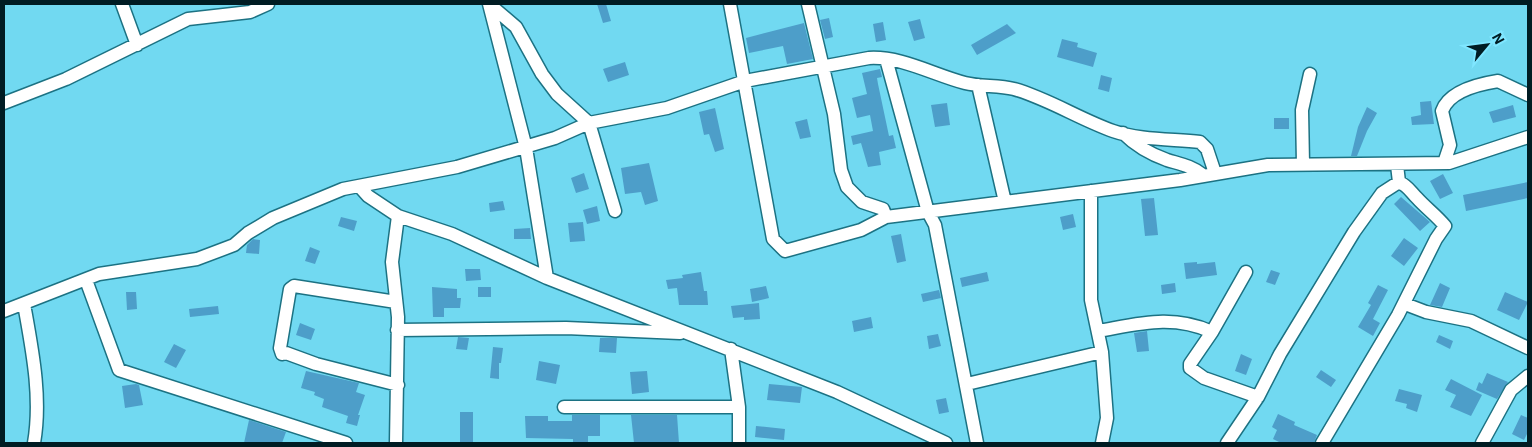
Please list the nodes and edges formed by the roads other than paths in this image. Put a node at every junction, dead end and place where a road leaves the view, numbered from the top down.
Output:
1 (122, 4) edge
2 (268, 4) edge
3 (489, 4) edge
4 (730, 4) edge
5 (808, 4) edge
6 (137, 45) junction
7 (886, 59) junction
8 (823, 66) junction
9 (1310, 74) dead end
10 (745, 81) junction
11 (978, 85) junction
12 (1528, 95) edge
13 (4, 103) edge
14 (590, 123) junction
15 (1123, 133) junction
16 (1528, 137) edge
17 (526, 148) junction
18 (1444, 163) junction
19 (1303, 164) junction
20 (1396, 165) junction
21 (1209, 174) junction
22 (1399, 182) junction
23 (382, 183) junction
24 (359, 186) junction
25 (1091, 191) junction
26 (1005, 202) junction
27 (380, 204) junction
28 (615, 211) dead end
29 (928, 212) junction
30 (398, 216) junction
31 (886, 217) junction
32 (1246, 272) dead end
33 (547, 278) junction
34 (86, 280) junction
35 (396, 302) junction
36 (24, 304) junction
37 (1404, 304) junction
38 (4, 312) edge
39 (397, 330) junction
40 (1098, 331) junction
41 (1212, 332) junction
42 (691, 333) junction
43 (1528, 348) edge
44 (731, 349) junction
45 (1102, 352) junction
46 (1528, 376) edge
47 (967, 384) junction
48 (398, 385) junction
49 (1258, 397) junction
50 (564, 407) dead end
51 (738, 407) junction
52 (34, 443) edge
53 (346, 443) edge
54 (396, 443) edge
55 (739, 443) edge
56 (946, 443) edge
57 (976, 443) edge
58 (1102, 443) edge
59 (1227, 443) edge
60 (1322, 443) edge
61 (1482, 443) edge

1 - 6 street
2 - 6 street
3 - 14 street
3 - 17 street
4 - 10 street
5 - 8 street
6 - 13 street
7 - 8 street
7 - 11 street
7 - 29 street
8 - 10 street
8 - 31 street
9 - 19 street
10 - 14 street
10 - 31 street
11 - 15 street
11 - 26 street
12 - 18 street
14 - 17 street
14 - 28 street
15 - 21 street
15 - 21 street
16 - 18 street
17 - 23 street
17 - 33 street
18 - 20 street
19 - 20 street
19 - 21 street
20 - 22 street
21 - 25 street
22 - 37 street
22 - 49 street
23 - 24 street
23 - 27 street
24 - 27 street
24 - 34 street
25 - 26 street
25 - 40 street
26 - 29 street
27 - 30 street
29 - 31 street
29 - 47 street
30 - 33 street
30 - 35 street
32 - 41 street
33 - 42 street
34 - 36 street
34 - 53 street
35 - 39 street
35 - 48 street
36 - 38 street
36 - 52 street
37 - 43 street
37 - 60 street
39 - 42 street
39 - 48 street
40 - 41 street
40 - 45 street
41 - 49 street
42 - 44 street
44 - 51 street
44 - 56 street
45 - 47 street
45 - 58 street
46 - 61 street
47 - 57 street
48 - 54 street
49 - 59 street
50 - 51 street
51 - 55 street

